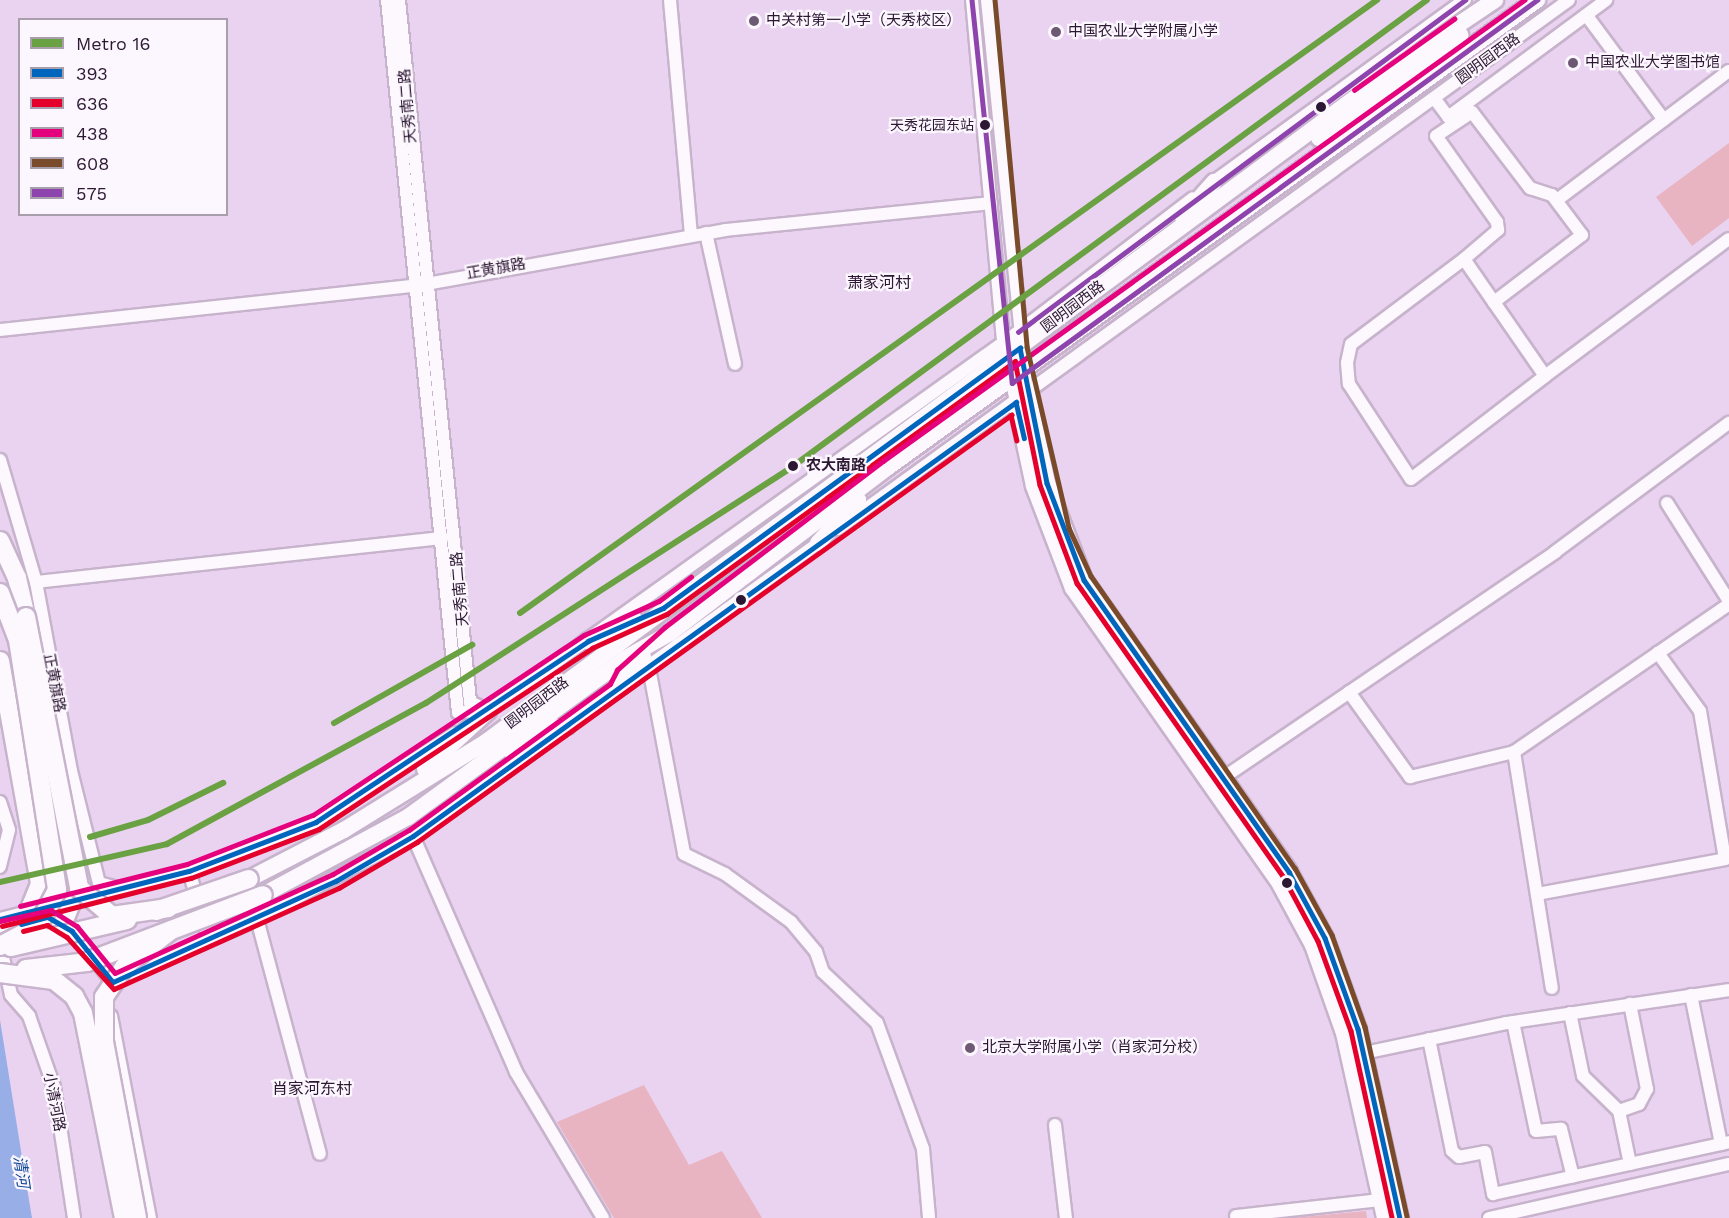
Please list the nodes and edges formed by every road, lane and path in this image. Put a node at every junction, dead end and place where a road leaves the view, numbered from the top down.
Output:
1 (387, 0) edge
2 (399, 0) edge
3 (670, 0) edge
4 (972, 0) edge
5 (987, 0) edge
6 (1465, 0) edge
7 (1495, 0) edge
8 (1537, 0) edge
9 (1569, 0) edge
10 (1606, 0) edge
11 (1587, 16) junction
12 (1729, 71) edge
13 (1434, 98) junction
14 (1451, 120) junction
15 (1664, 120) junction
16 (1214, 182) junction
17 (1557, 200) junction
18 (991, 203) junction
19 (706, 233) junction
20 (691, 235) junction
21 (1165, 237) junction
22 (1729, 239) edge
23 (1464, 259) junction
24 (421, 284) junction
25 (1494, 302) junction
26 (0, 330) edge
27 (1003, 338) junction
28 (1015, 346) junction
29 (735, 364) dead end
30 (1545, 376) junction
31 (1018, 378) junction
32 (1022, 397) junction
33 (1729, 423) edge
34 (0, 459) edge
35 (888, 468) junction
36 (1667, 503) dead end
37 (443, 538) junction
38 (0, 541) edge
39 (818, 543) junction
40 (0, 564) edge
41 (36, 582) junction
42 (0, 593) edge
43 (1727, 595) edge
44 (663, 608) junction
45 (26, 617) junction
46 (670, 633) junction
47 (588, 641) junction
48 (1658, 653) junction
49 (0, 661) edge
50 (649, 668) junction
51 (616, 689) junction
52 (1349, 692) junction
53 (488, 711) junction
54 (567, 726) junction
55 (1515, 752) junction
56 (1222, 778) junction
57 (459, 780) junction
58 (0, 802) edge
59 (344, 830) junction
60 (413, 836) junction
61 (0, 867) edge
62 (189, 871) junction
63 (249, 879) joint
64 (123, 889) junction
65 (1537, 894) junction
66 (263, 895) joint
67 (75, 900) junction
68 (168, 908) junction
69 (29, 911) junction
70 (257, 919) junction
71 (171, 930) junction
72 (72, 931) junction
73 (1, 933) edge
74 (209, 940) junction
75 (0, 973) edge
76 (113, 982) junction
77 (1552, 988) dead end
78 (1729, 990) edge
79 (1691, 995) junction
80 (1630, 1004) junction
81 (1570, 1013) junction
82 (1513, 1022) junction
83 (1429, 1039) junction
84 (1364, 1053) junction
85 (1619, 1111) junction
86 (1055, 1125) dead end
87 (1725, 1143) edge
88 (320, 1154) dead end
89 (1630, 1164) junction
90 (1729, 1164) edge
91 (1573, 1177) junction
92 (1381, 1200) junction
93 (1236, 1216) dead end
94 (74, 1218) edge
95 (124, 1218) edge
96 (137, 1218) edge
97 (150, 1218) edge
98 (603, 1218) edge
99 (929, 1218) edge
100 (1066, 1218) edge
101 (1385, 1218) edge
102 (1400, 1218) edge
103 (1489, 1218) edge

1 - 24 street, 天秀南二路
2 - 24 street, 天秀南二路
3 - 20 street
4 - 18 street
5 - 28 street
6 - 16 street, 圆明园西路
7 - 21 main road, 圆明园西路
8 - 31 main road, 圆明园西路
9 - 13 street, 圆明园西路
10 - 11 street
11 - 14 street
11 - 15 street
12 - 15 street
13 - 14 street
13 - 32 street, 圆明园西路
14 - 17 street
14 - 23 street
15 - 17 street
16 - 21 main road
16 - 28 street, 圆明园西路
17 - 25 street
18 - 19 street, 正黄旗路
18 - 27 street
19 - 20 street, 正黄旗路
19 - 29 street
20 - 24 street, 正黄旗路
21 - 28 main road, 圆明园西路
22 - 30 street
23 - 25 street
23 - 30 street
24 - 26 street, 正黄旗路
24 - 37 street, 天秀南二路
24 - 53 street, 天秀南二路
25 - 30 street
27 - 28 street
27 - 28 street, 圆明园西路
27 - 47 street, 圆明园西路
28 - 31 street
28 - 44 main road, 圆明园西路
31 - 32 street
31 - 35 main road, 圆明园西路
32 - 39 street, 圆明园西路
32 - 56 main road
32 - 92 main road
33 - 52 street
34 - 41 street, 正黄旗路
35 - 39 main road
35 - 46 main road, 圆明园西路
36 - 43 street
37 - 41 street
37 - 53 street, 天秀南二路
38 - 45 highway
39 - 50 street, 圆明园西路
40 - 45 highway
41 - 64 street, 正黄旗路
42 - 73 highway, bridge
43 - 48 street
44 - 47 main road
44 - 59 main road, 圆明园西路
45 - 68 highway, bridge
46 - 51 main road
46 - 57 main road, 圆明园西路
47 - 53 street, 圆明园西路
48 - 55 street
48 - 65 street
49 - 69 highway
50 - 51 street, 圆明园西路
50 - 99 street
51 - 54 street, 圆明园西路
52 - 55 street
52 - 56 street
53 - 59 main road
53 - 62 street, 圆明园西路
54 - 57 main road
54 - 60 street, 圆明园西路
55 - 65 street
56 - 84 main road
57 - 66 main road, 圆明园西路
58 - 61 street
59 - 63 main road, 圆明园西路
60 - 70 street, 圆明园西路
60 - 98 street
62 - 64 street, 圆明园西路
62 - 74 street
63 - 68 highway, 圆明园西路, bridge
64 - 67 street, 圆明园西路
65 - 77 street
66 - 71 highway, 圆明园西路, bridge
67 - 69 street, 圆明园西路
67 - 72 street
68 - 73 highway, 圆明园西路, bridge
69 - 73 street, 圆明园西路
70 - 74 street, 圆明园西路
70 - 88 street
71 - 75 highway, 圆明园西路, bridge
71 - 96 highway, bridge
72 - 73 street
72 - 76 street
73 - 94 street, 小清河路
74 - 76 street, 圆明园西路
75 - 95 highway, bridge
76 - 97 street
78 - 79 street
79 - 80 street
79 - 87 street
80 - 81 street
80 - 85 street
81 - 82 street
81 - 85 street
82 - 83 street
82 - 91 street
83 - 84 street
83 - 91 street
84 - 102 main road
85 - 89 street
86 - 100 street
87 - 89 street
89 - 91 street
90 - 103 street
92 - 93 street
92 - 101 main road

